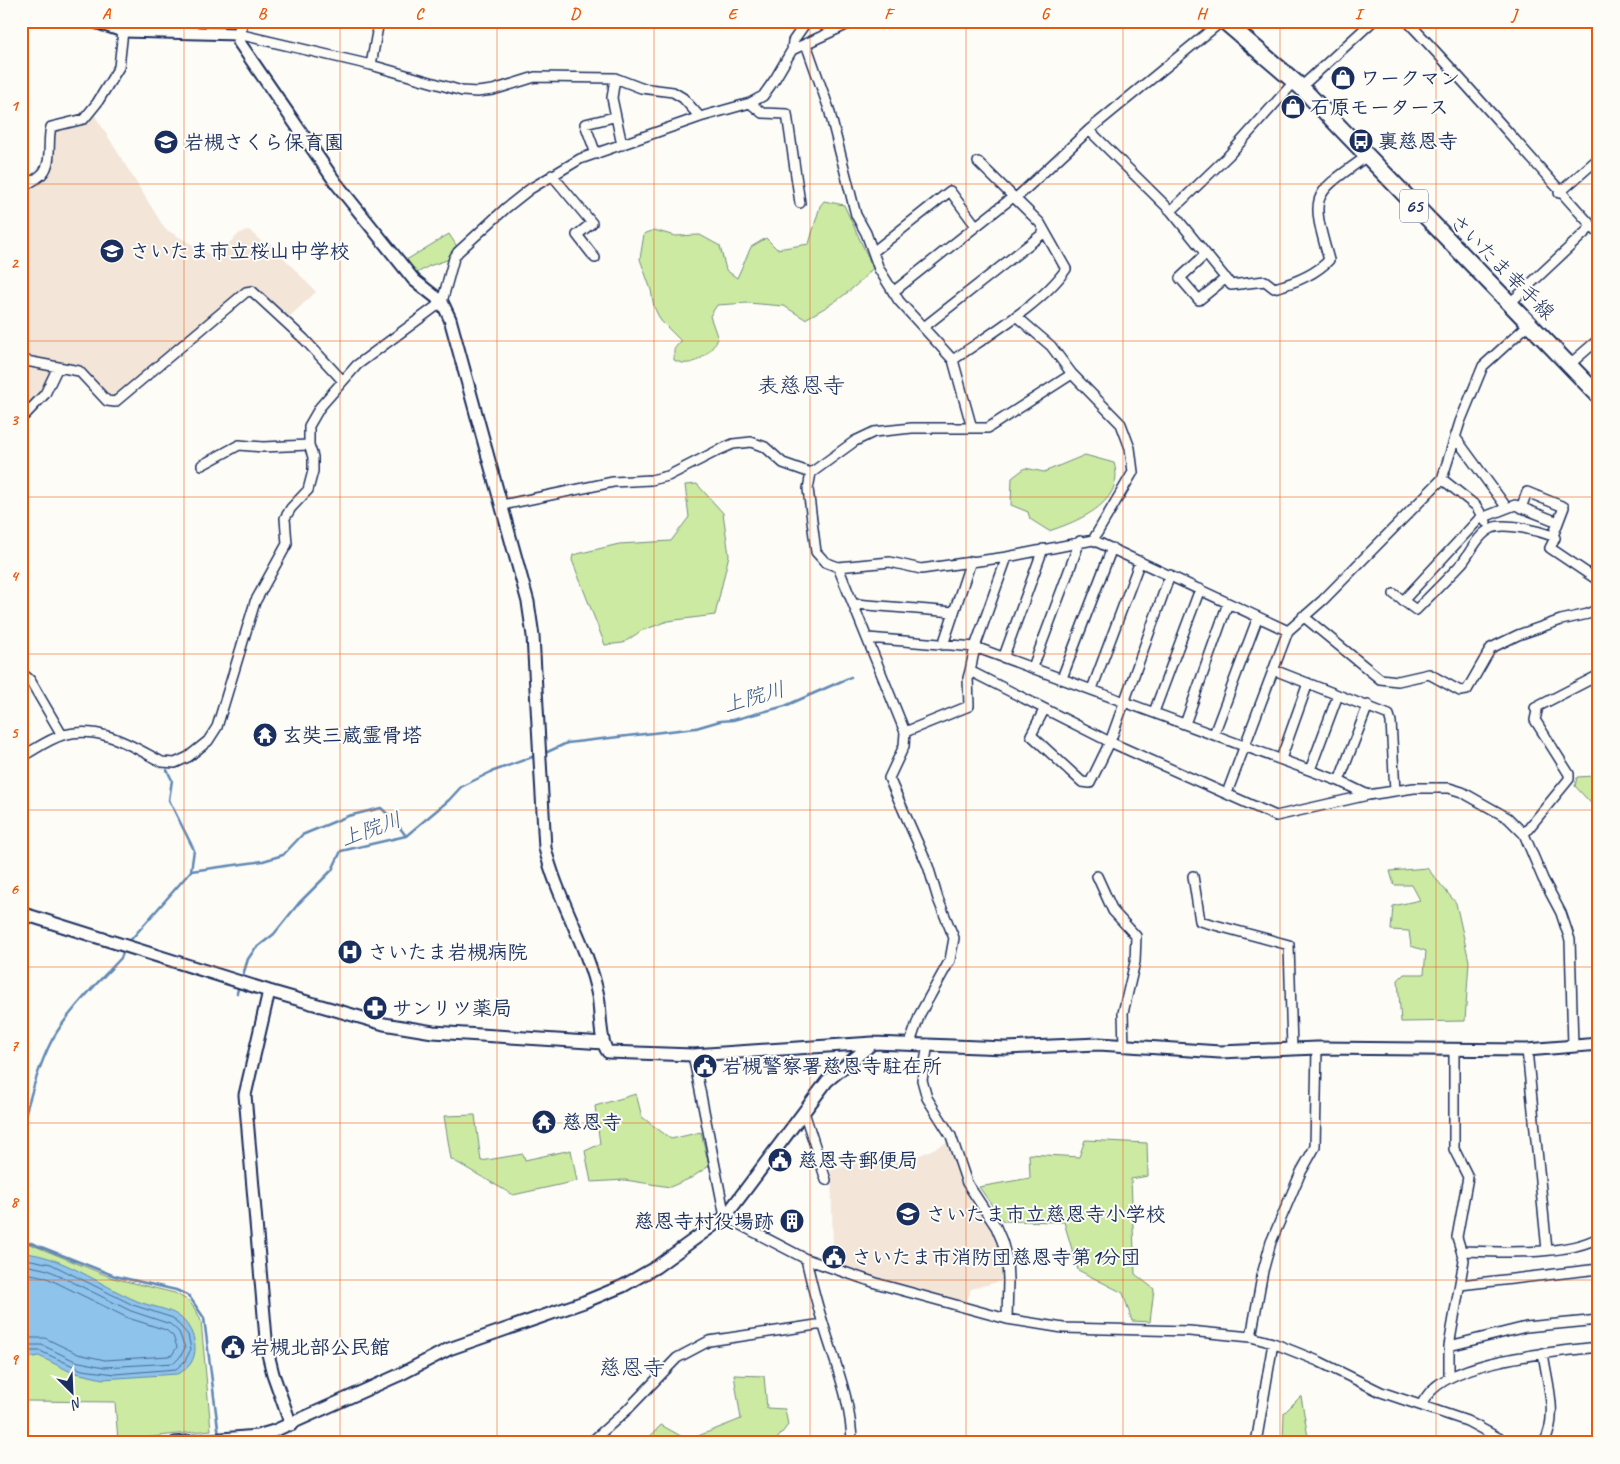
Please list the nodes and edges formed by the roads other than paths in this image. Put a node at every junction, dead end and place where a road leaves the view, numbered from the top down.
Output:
1 (92, 21) edge
2 (240, 21) edge
3 (378, 21) edge
4 (807, 21) edge
5 (1223, 21) edge
6 (1373, 21) edge
7 (851, 22) edge
8 (1407, 22) edge
9 (123, 31) junction
10 (238, 34) junction
11 (806, 44) junction
12 (792, 50) junction
13 (371, 65) junction
14 (615, 78) junction
15 (1298, 84) junction
16 (750, 103) junction
17 (614, 117) junction
18 (700, 118) junction
19 (1089, 130) junction
20 (622, 146) junction
21 (596, 154) junction
22 (1367, 156) junction
23 (1599, 158) edge
24 (978, 162) dead end
25 (552, 175) junction
26 (21, 188) edge
27 (1560, 193) junction
28 (1014, 198) junction
29 (800, 203) dead end
30 (1171, 211) junction
31 (976, 226) junction
32 (1592, 226) junction
33 (1045, 232) junction
34 (1599, 234) edge
35 (873, 252) junction
36 (1206, 254) junction
37 (595, 258) dead end
38 (1226, 278) junction
39 (893, 292) junction
40 (442, 302) junction
41 (1509, 304) junction
42 (1016, 316) junction
43 (1530, 324) junction
44 (924, 327) junction
45 (1599, 338) edge
46 (21, 360) edge
47 (954, 360) junction
48 (1570, 364) junction
49 (58, 367) junction
50 (1072, 374) junction
51 (342, 380) junction
52 (1599, 396) edge
53 (21, 419) edge
54 (972, 428) junction
55 (1455, 437) junction
56 (309, 445) junction
57 (202, 465) dead end
58 (811, 473) junction
59 (1442, 479) junction
60 (502, 505) junction
61 (1508, 508) junction
62 (1521, 508) junction
63 (1483, 518) junction
64 (1558, 522) junction
65 (1490, 528) junction
66 (1553, 536) junction
67 (1093, 540) junction
68 (1080, 541) junction
69 (1112, 548) junction
70 (1043, 549) junction
71 (1007, 557) junction
72 (971, 560) junction
73 (1140, 561) junction
74 (838, 567) junction
75 (1170, 575) junction
76 (1599, 580) edge
77 (1200, 589) junction
78 (1394, 594) dead end
79 (1403, 601) junction
80 (1228, 603) junction
81 (855, 604) junction
82 (1599, 608) edge
83 (954, 612) junction
84 (1303, 616) junction
85 (1258, 617) junction
86 (1288, 631) junction
87 (868, 638) junction
88 (943, 645) junction
89 (975, 647) junction
90 (1004, 656) junction
91 (1033, 667) junction
92 (1274, 670) junction
93 (970, 671) junction
94 (21, 672) edge
95 (1599, 675) edge
96 (1062, 678) junction
97 (1308, 683) junction
98 (1092, 689) junction
99 (1338, 694) junction
100 (1124, 701) junction
101 (1368, 705) junction
102 (1044, 710) junction
103 (1154, 712) junction
104 (1185, 724) junction
105 (905, 732) junction
106 (1214, 734) junction
107 (62, 735) junction
108 (1110, 742) junction
109 (1245, 746) junction
110 (21, 757) edge
111 (1281, 760) junction
112 (1310, 770) junction
113 (1339, 781) junction
114 (1395, 791) junction
115 (1227, 793) junction
116 (1368, 795) junction
117 (1524, 834) junction
118 (1097, 876) dead end
119 (1193, 876) dead end
120 (21, 913) edge
121 (269, 991) junction
122 (604, 1043) junction
123 (872, 1043) junction
124 (910, 1044) junction
125 (928, 1044) junction
126 (1599, 1044) edge
127 (1573, 1046) junction
128 (1124, 1047) junction
129 (1318, 1048) junction
130 (1292, 1049) junction
131 (1454, 1049) junction
132 (1526, 1050) junction
133 (693, 1055) junction
134 (804, 1112) junction
135 (826, 1180) dead end
136 (725, 1217) junction
137 (1599, 1237) edge
138 (1548, 1250) junction
139 (1462, 1251) junction
140 (806, 1259) junction
141 (1599, 1269) edge
142 (1460, 1285) junction
143 (1007, 1319) junction
144 (1599, 1320) edge
145 (823, 1324) junction
146 (1251, 1337) junction
147 (1273, 1343) junction
148 (1449, 1346) junction
149 (1599, 1347) edge
150 (1543, 1353) junction
151 (1449, 1378) junction
152 (1421, 1405) junction
153 (291, 1424) junction
154 (226, 1440) edge
155 (175, 1443) edge
156 (590, 1443) edge
157 (852, 1443) edge
158 (1256, 1443) edge
159 (1508, 1443) edge
160 (1544, 1443) edge

1 - 9 street
2 - 10 street
3 - 13 street
4 - 12 street
5 - 15 main road, さいたま幸手線 / 65
5 - 19 street
6 - 15 street
7 - 11 street
8 - 27 street
9 - 10 street
9 - 26 street
10 - 13 street
10 - 40 street
11 - 12 street
11 - 35 street
12 - 16 street
13 - 14 street
14 - 17 street
14 - 18 street
15 - 22 main road, さいたま幸手線 / 65
15 - 30 street
16 - 18 street
16 - 29 street
17 - 20 street
17 - 21 street
18 - 20 street
19 - 28 street
19 - 30 street
20 - 21 street
21 - 25 street
22 - 38 street
22 - 41 main road, さいたま幸手線 / 65
23 - 27 street
24 - 28 street
25 - 37 street
25 - 40 street
27 - 32 street
28 - 31 street
28 - 33 street
30 - 36 street
31 - 35 street
31 - 39 street
32 - 34 street
32 - 41 street
33 - 42 street
33 - 44 street
35 - 39 street
36 - 38 street
36 - 38 street
39 - 44 street
40 - 51 street
40 - 60 street
41 - 43 main road, さいたま幸手線 / 65
42 - 47 street
42 - 50 street
43 - 48 main road, さいたま幸手線 / 65
43 - 55 street
44 - 47 street
45 - 48 street
46 - 49 street
47 - 54 street
48 - 52 main road, さいたま幸手線 / 65
49 - 51 street
49 - 53 street
50 - 54 street
50 - 67 street
51 - 56 street
54 - 58 street
55 - 59 street
55 - 61 street
56 - 57 street
56 - 107 street
58 - 60 street
58 - 74 street
59 - 63 street
59 - 84 street
60 - 122 street
61 - 62 street
61 - 63 street
62 - 64 street
62 - 64 street
63 - 65 street
63 - 79 street
64 - 66 street
65 - 66 street
65 - 79 street
66 - 76 street
67 - 68 street
67 - 69 street
68 - 70 street
68 - 91 street
69 - 73 street
69 - 96 street
70 - 71 street
70 - 90 street
71 - 72 street
71 - 89 street
72 - 74 street
72 - 83 street
73 - 75 street
73 - 98 street
74 - 81 street
75 - 77 street
75 - 100 street
77 - 80 street
77 - 103 street
78 - 79 street
80 - 85 street
80 - 104 street
81 - 83 street
81 - 87 street
82 - 84 street
83 - 88 street
84 - 86 street
85 - 86 street
85 - 106 street
86 - 92 street
87 - 88 street
87 - 105 street
88 - 89 street
89 - 90 street
89 - 93 street
90 - 91 street
91 - 96 street
92 - 97 street
92 - 109 street
93 - 102 street
93 - 105 street
94 - 107 street
95 - 117 street
96 - 98 street
97 - 99 street
97 - 111 street
98 - 100 street
99 - 101 street
99 - 112 street
100 - 103 street
100 - 108 street
101 - 113 street
101 - 114 street
102 - 108 street
102 - 108 street
103 - 104 street
104 - 106 street
105 - 124 street
106 - 109 street
107 - 110 street
108 - 115 street
109 - 111 street
109 - 115 street
111 - 112 street
112 - 113 street
113 - 116 street
114 - 116 street
114 - 117 street
115 - 116 street
117 - 127 street
118 - 128 street
119 - 130 street
120 - 121 street
121 - 122 street
121 - 153 street
122 - 133 street
123 - 124 street
123 - 133 street
123 - 134 street
124 - 125 street
125 - 128 street
125 - 143 street
126 - 127 street
127 - 132 street
128 - 130 street
129 - 130 street
129 - 131 street
129 - 146 street
131 - 132 street
131 - 139 street
132 - 138 street
133 - 136 street
134 - 135 street
134 - 136 street
136 - 140 street
136 - 153 street
137 - 138 street
138 - 139 street
139 - 142 street
140 - 143 street
140 - 145 street
141 - 142 street
142 - 148 street
143 - 146 street
144 - 148 street
145 - 156 street
145 - 157 street
146 - 147 street
147 - 152 street
147 - 158 street
148 - 151 street
149 - 150 street
150 - 151 street
150 - 160 street
151 - 152 street
152 - 159 street
153 - 154 street
154 - 155 street

